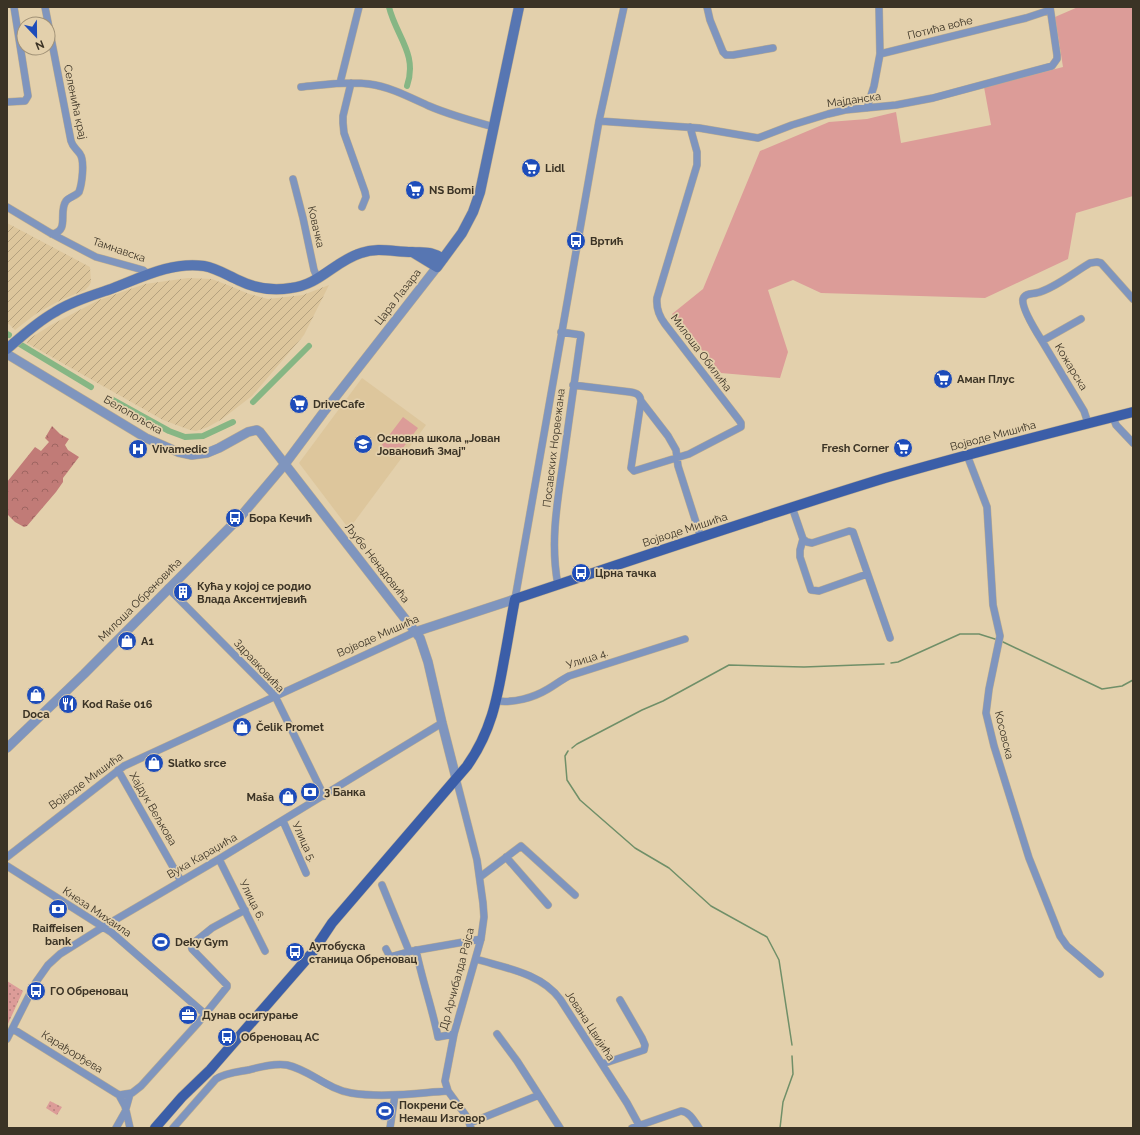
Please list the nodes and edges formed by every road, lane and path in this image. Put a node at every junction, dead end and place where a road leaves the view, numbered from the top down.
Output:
1 (14, 7) edge
2 (45, 7) edge
3 (359, 7) edge
4 (519, 7) edge
5 (624, 7) edge
6 (707, 7) edge
7 (879, 7) edge
8 (1050, 9) edge
9 (773, 48) dead end
10 (880, 54) junction
11 (340, 83) junction
12 (351, 83) junction
13 (301, 87) dead end
14 (7, 102) edge
15 (867, 108) junction
16 (599, 120) junction
17 (494, 127) junction
18 (690, 127) junction
19 (293, 180) dead end
20 (7, 207) edge
21 (362, 207) dead end
22 (52, 234) junction
23 (412, 252) junction
24 (444, 259) junction
25 (437, 267) junction
26 (149, 275) junction
27 (318, 279) junction
28 (1133, 299) edge
29 (1081, 319) dead end
30 (561, 332) junction
31 (1042, 341) junction
32 (7, 349) edge
33 (7, 354) edge
34 (574, 385) junction
35 (641, 401) junction
36 (1133, 412) edge
37 (1113, 417) junction
38 (1088, 423) junction
39 (1133, 443) edge
40 (967, 455) junction
41 (677, 458) junction
42 (285, 464) junction
43 (792, 507) junction
44 (701, 538) junction
45 (803, 539) junction
46 (867, 574) junction
47 (558, 585) junction
48 (168, 588) junction
49 (514, 599) junction
50 (415, 632) junction
51 (890, 638) dead end
52 (685, 639) dead end
53 (275, 696) junction
54 (497, 701) junction
55 (442, 723) junction
56 (7, 748) edge
57 (118, 770) junction
58 (456, 778) junction
59 (324, 796) junction
60 (283, 821) junction
61 (7, 857) edge
62 (506, 858) junction
63 (219, 859) junction
64 (7, 866) edge
65 (306, 873) dead end
66 (480, 877) junction
67 (181, 881) junction
68 (382, 886) dead end
69 (575, 895) dead end
70 (548, 905) dead end
71 (245, 910) junction
72 (103, 927) junction
73 (481, 939) junction
74 (386, 949) dead end
75 (265, 951) dead end
76 (412, 951) junction
77 (476, 959) junction
78 (1100, 974) dead end
79 (620, 1000) dead end
80 (205, 1014) junction
81 (13, 1029) junction
82 (454, 1034) junction
83 (497, 1034) dead end
84 (7, 1039) edge
85 (602, 1064) junction
86 (448, 1091) junction
87 (130, 1094) junction
88 (118, 1095) junction
89 (395, 1095) junction
90 (539, 1095) junction
91 (126, 1110) junction
92 (471, 1126) edge
93 (636, 1127) edge
94 (116, 1128) edge
95 (130, 1128) edge
96 (155, 1128) edge
97 (173, 1128) edge
98 (390, 1128) edge
99 (560, 1128) edge
100 (699, 1128) edge

1 - 14 street
2 - 22 street, Селенића крај
3 - 11 street
4 - 17 main road, Цара Лазара
5 - 16 street
6 - 9 street
7 - 10 street
8 - 10 street, Потића воће
8 - 15 street, Мајданска
10 - 15 street
11 - 12 street
11 - 13 street
12 - 17 street
12 - 21 street
15 - 18 street, Мајданска
16 - 18 street, Мајданска
16 - 30 street
17 - 24 main road, Цара Лазара
18 - 41 street, Милоша Обилића
19 - 27 street, Ковачка
20 - 22 street, Тамнавска
22 - 26 street, Тамнавска
23 - 24 main road, Тамнавска
23 - 25 main road
23 - 27 main road, Тамнавска
24 - 25 main road, Цара Лазара
25 - 42 street, Цара Лазара
26 - 27 main road, Тамнавска
26 - 32 main road
28 - 31 street
29 - 31 street, Кожарска
30 - 34 street, Посавских Норвежана
30 - 49 street
31 - 38 street, Кожарска
33 - 42 street, Белопољска
34 - 35 street
34 - 47 street, Посавских Норвежана
35 - 41 street
35 - 41 street
36 - 37 main road, Војводе Мишића
37 - 38 main road, Војводе Мишића
37 - 39 street
38 - 40 main road, Војводе Мишића
40 - 43 main road, Војводе Мишића
40 - 78 street, Косовска
41 - 44 street
42 - 48 street, Милоша Обреновића
42 - 50 street, Љубе Ненадовића
43 - 44 main road, Војводе Мишића
43 - 45 street
44 - 47 main road, Војводе Мишића
45 - 46 street
45 - 46 street
46 - 51 street
47 - 49 main road, Војводе Мишића
48 - 53 street, Здравковића
48 - 56 street, Милоша Обреновића
49 - 50 street, Војводе Мишића
49 - 54 main road
50 - 53 street, Војводе Мишића
50 - 55 street, Љубе Ненадовића
52 - 54 street, Улица 4.
53 - 57 street, Војводе Мишића
53 - 59 street, Здравковића
54 - 58 main road
55 - 58 street, Љубе Ненадовића
55 - 59 street, Вука Караџића
57 - 61 street, Војводе Мишића
57 - 67 street, Хајдук Вељкова
58 - 66 street, Др Арчибалда Рајса
58 - 96 main road
59 - 60 street, Вука Караџића
60 - 63 street, Вука Караџића
60 - 65 street, Улица 5.
62 - 66 street
62 - 69 street
62 - 70 street
63 - 67 street, Вука Караџића
63 - 71 street, Улица 6.
64 - 72 street, Кнеза Михаила
66 - 73 street, Др Арчибалда Рајса
67 - 72 street, Вука Караџића
68 - 76 street
71 - 75 street, Улица 6.
71 - 80 street
72 - 80 street, Кнеза Михаила
72 - 81 street, Вука Караџића
73 - 76 street
73 - 77 street, Др Арчибалда Рајса
74 - 76 street
76 - 82 street
77 - 82 street, Др Арчибалда Рајса
77 - 85 street, Јована Цвијића
79 - 85 street
80 - 87 street
81 - 84 street, Вука Караџића
81 - 88 street, Карађорђева
82 - 86 street, Др Арчибалда Рајса
83 - 90 street
85 - 93 street, Јована Цвијића
86 - 89 street
86 - 92 street
87 - 88 street
87 - 91 street, Карађорђева
88 - 91 street, Карађорђева
89 - 97 street
89 - 98 street
90 - 92 street
90 - 99 street
91 - 94 street
91 - 95 street, Карађорђева
93 - 100 street

